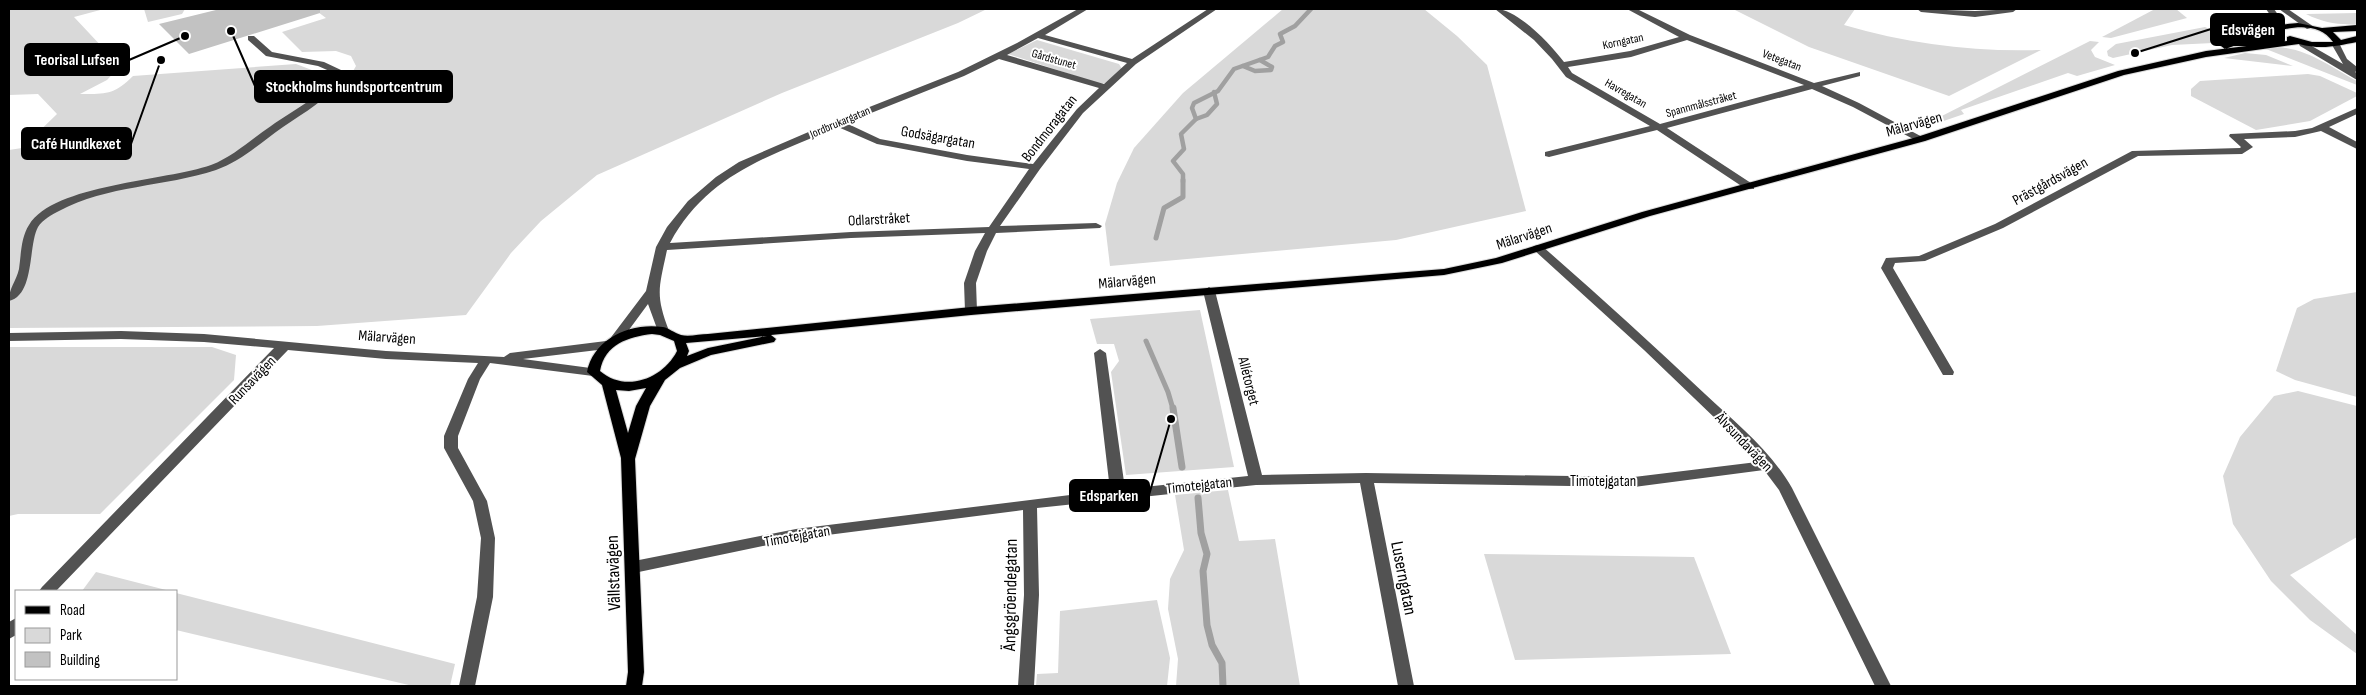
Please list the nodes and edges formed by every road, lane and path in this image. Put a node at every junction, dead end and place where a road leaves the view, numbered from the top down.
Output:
1 (1084, 9) edge
2 (1213, 9) edge
3 (1499, 9) edge
4 (1631, 9) edge
5 (1921, 9) edge
6 (2013, 9) edge
7 (2270, 9) edge
8 (2283, 9) edge
9 (2280, 27) junction
10 (2310, 27) junction
11 (2357, 28) edge
12 (2320, 30) junction
13 (1036, 35) junction
14 (1687, 37) junction
15 (251, 38) dead end
16 (2357, 38) edge
17 (2300, 43) junction
18 (2337, 44) junction
19 (2206, 54) junction
20 (997, 55) junction
21 (1133, 62) junction
22 (1563, 65) junction
23 (2357, 73) edge
24 (1857, 74) dead end
25 (2357, 77) edge
26 (1104, 87) junction
27 (1816, 87) junction
28 (2357, 111) edge
29 (837, 123) junction
30 (1659, 127) junction
31 (2323, 128) junction
32 (1921, 139) junction
33 (2357, 146) edge
34 (1549, 154) dead end
35 (1036, 167) junction
36 (1750, 187) junction
37 (1096, 226) dead end
38 (993, 229) junction
39 (662, 247) junction
40 (1538, 248) junction
41 (652, 291) junction
42 (1209, 291) junction
43 (9, 297) edge
44 (971, 311) junction
45 (829, 326) junction
46 (663, 331) junction
47 (9, 337) edge
48 (679, 339) junction
49 (611, 342) junction
50 (285, 345) junction
51 (1100, 353) dead end
52 (487, 359) junction
53 (678, 364) junction
54 (593, 372) junction
55 (1948, 372) dead end
56 (660, 377) junction
57 (608, 384) junction
58 (628, 458) junction
59 (1768, 464) junction
60 (1366, 478) junction
61 (1256, 480) junction
62 (1118, 494) junction
63 (1030, 504) junction
64 (634, 567) junction
65 (48, 590) edge
66 (468, 686) edge
67 (634, 686) edge
68 (1026, 686) edge
69 (1406, 686) edge
70 (1883, 686) edge

1 - 13 street, Jordbrukargatan
2 - 21 street, Bondmoragatan
3 - 22 street, Havregatan
4 - 14 street, Vetegatan
5 - 6 street
7 - 9 street
8 - 10 street
9 - 10 main road, Mälarvägen
9 - 17 main road
9 - 19 main road, Mälarvägen
10 - 12 main road, Mälarvägen
11 - 12 main road
12 - 18 main road
13 - 20 street, Jordbrukargatan
13 - 21 street, Gårdstunet
14 - 22 street, Korngatan
14 - 27 street, Vetegatan
15 - 43 street
16 - 18 main road
17 - 18 main road, Mälarvägen
17 - 19 main road, Mälarvägen
17 - 25 street
18 - 23 street
19 - 32 main road, Mälarvägen
20 - 26 street, Gårdstunet
20 - 29 street, Jordbrukargatan
21 - 26 street, Bondmoragatan
22 - 30 street, Havregatan
24 - 27 street, Spannmålsstråket
26 - 35 street, Bondmoragatan
27 - 30 street, Spannmålsstråket
27 - 32 street, Vetegatan
28 - 31 street, Prästgårdsvägen
29 - 35 street, Godsägargatan
29 - 39 street, Jordbrukargatan
30 - 34 street, Spannmålsstråket
30 - 36 street, Havregatan
31 - 33 street
31 - 55 street, Prästgårdsvägen
32 - 36 main road, Mälarvägen
35 - 38 street, Bondmoragatan
36 - 40 main road, Mälarvägen
37 - 38 street, Odlarstråket
38 - 39 street, Odlarstråket
38 - 44 street, Bondmoragatan
39 - 41 street, Jordbrukargatan
40 - 42 main road, Mälarvägen
40 - 59 street, Älvsundavägen
41 - 46 street, Jordbrukargatan
41 - 49 street, Jordbrukargatan
42 - 44 main road, Mälarvägen
42 - 61 street, Allétorget
44 - 45 main road, Mälarvägen
45 - 48 main road, Mälarvägen
45 - 53 main road, Mälarvägen
46 - 48 main road
46 - 49 main road
47 - 50 street, Runsavägen
48 - 53 main road
49 - 52 street, Mälarvägen
49 - 54 main road
50 - 52 street, Mälarvägen
50 - 65 street, Runsavägen
51 - 62 street
52 - 54 street, Mälarvägen
52 - 66 street
53 - 56 main road, Mälarvägen
54 - 57 main road
56 - 57 main road
56 - 58 main road, Vällstavägen
57 - 58 main road, Vällstavägen
58 - 64 main road, Vällstavägen
59 - 60 street, Timotejgatan
59 - 70 street, Älvsundavägen
60 - 61 street, Timotejgatan
60 - 69 street, Luserngatan
61 - 62 street, Timotejgatan
62 - 63 street, Timotejgatan
63 - 64 street, Timotejgatan
63 - 68 street, Ängsgröendegatan
64 - 67 main road, Vällstavägen

